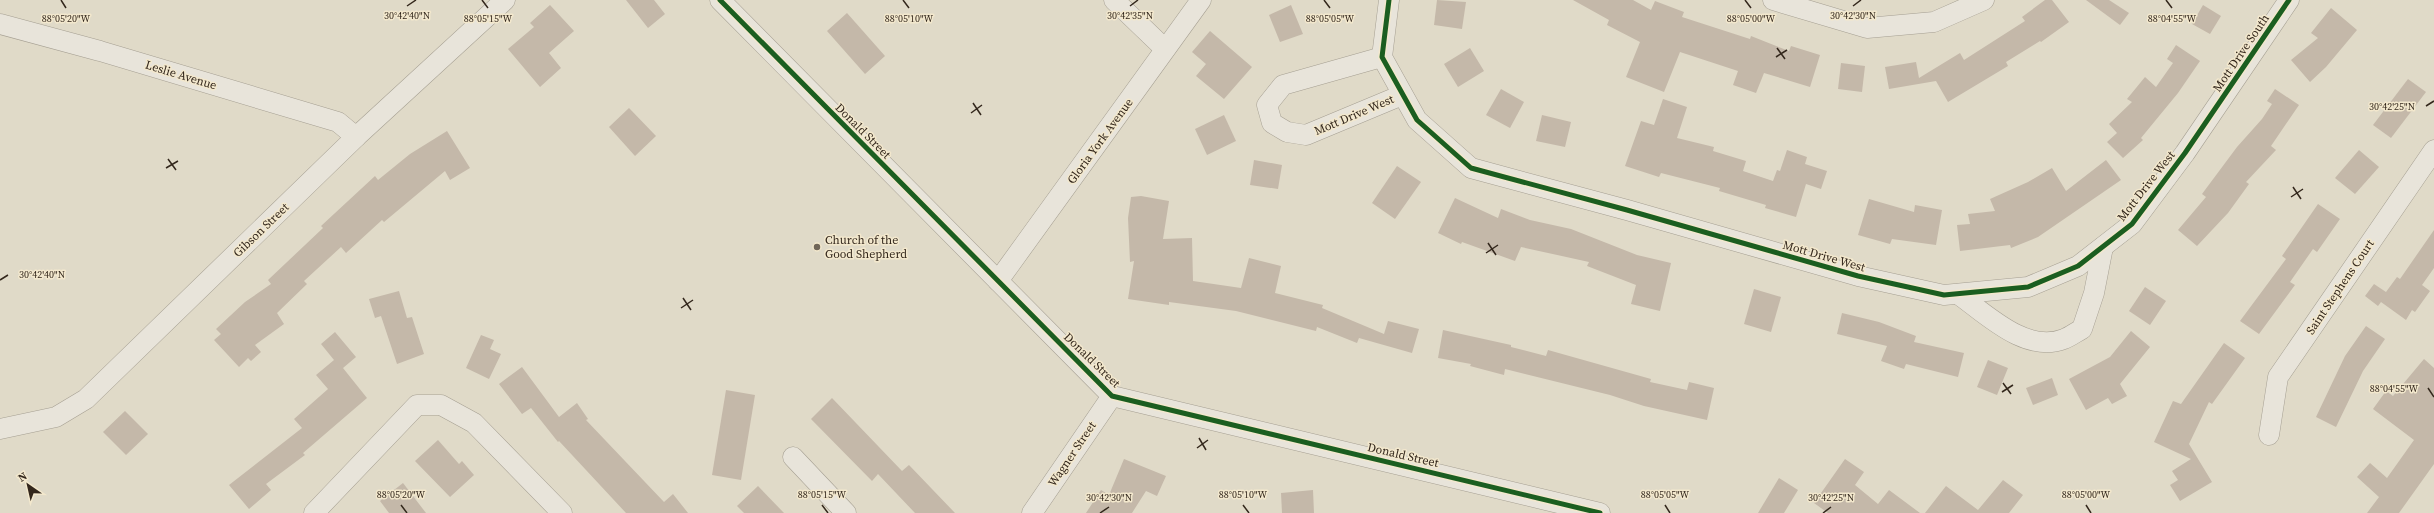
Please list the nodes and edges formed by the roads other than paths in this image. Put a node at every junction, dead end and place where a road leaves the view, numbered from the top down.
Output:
1 (505, 0) edge
2 (720, 0) edge
3 (1114, 0) edge
4 (1201, 0) edge
5 (1389, 0) edge
6 (1772, 0) edge
7 (1984, 0) edge
8 (2289, 0) edge
9 (0, 24) edge
10 (1165, 50) junction
11 (1382, 57) junction
12 (1402, 95) junction
13 (2209, 117) joint
14 (356, 138) junction
15 (2434, 150) edge
16 (2103, 247) junction
17 (998, 282) junction
18 (1958, 294) junction
19 (1112, 396) junction
20 (0, 429) edge
21 (2269, 434) dead end
22 (793, 456) dead end
23 (314, 513) edge
24 (562, 513) edge
25 (846, 513) edge
26 (1032, 513) edge
27 (1600, 513) edge

1 - 14 street, Gibson Street
2 - 17 street, Donald Street
3 - 10 street
4 - 10 street, Gloria York Avenue
5 - 11 street
6 - 7 street
8 - 13 street, Mott Drive South
9 - 14 street, Leslie Avenue
10 - 17 street, Gloria York Avenue
11 - 12 street
11 - 12 street, Mott Drive West
12 - 18 street, Mott Drive West
13 - 16 street, Mott Drive West
14 - 20 street, Gibson Street
15 - 21 street, Saint Stephens Court
16 - 18 street, Mott Drive West
16 - 18 street
17 - 19 street, Donald Street
19 - 26 street, Wagner Street
19 - 27 street, Donald Street
22 - 25 street
23 - 24 street

